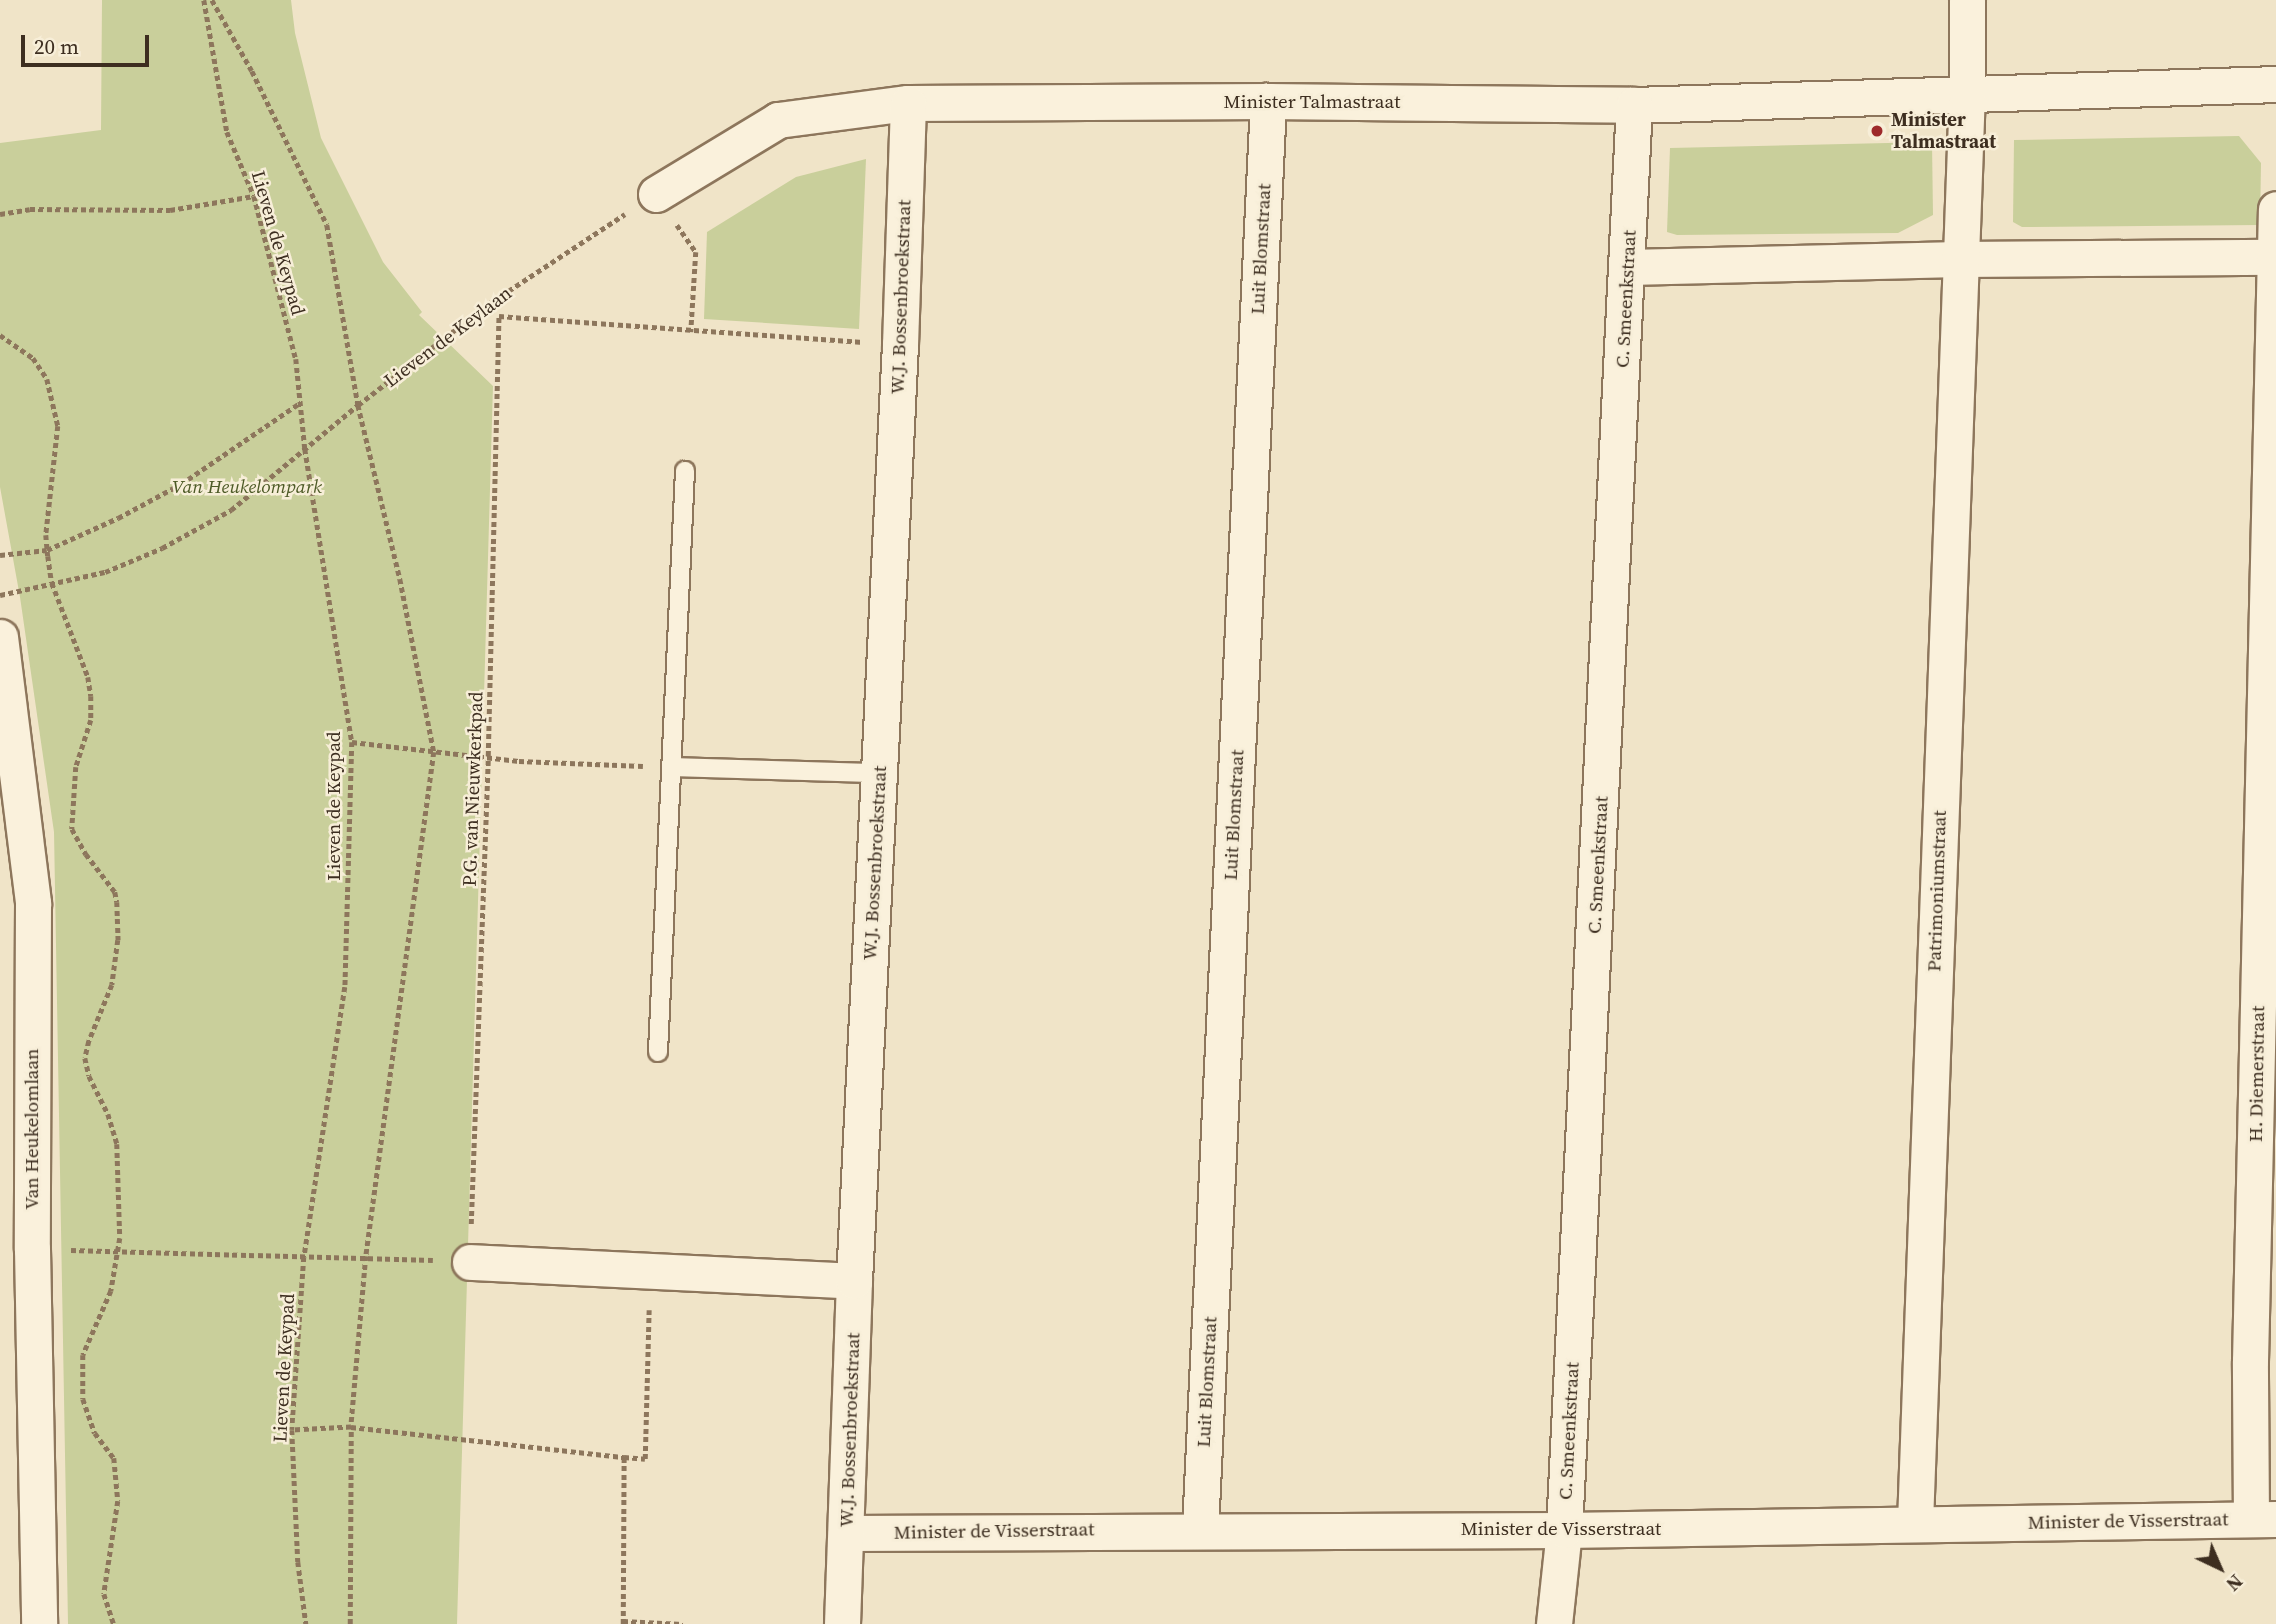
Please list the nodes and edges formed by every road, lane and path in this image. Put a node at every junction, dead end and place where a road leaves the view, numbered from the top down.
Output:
1 (204, 0) edge
2 (212, 0) edge
3 (1967, 0) edge
4 (2276, 84) edge
5 (1967, 94) junction
6 (1268, 101) junction
7 (908, 103) junction
8 (1634, 105) junction
9 (656, 194) junction
10 (254, 196) junction
11 (2276, 209) edge
12 (0, 214) edge
13 (2274, 257) junction
14 (1959, 259) junction
15 (1628, 267) junction
16 (691, 332) junction
17 (0, 335) edge
18 (900, 345) junction
19 (301, 402) junction
20 (358, 405) junction
21 (305, 449) junction
22 (685, 471) dead end
23 (47, 550) junction
24 (0, 555) edge
25 (2272, 566) edge
26 (52, 583) junction
27 (0, 595) edge
28 (0, 637) edge
29 (352, 742) junction
30 (434, 752) junction
31 (488, 757) junction
32 (672, 767) junction
33 (879, 773) junction
34 (658, 1052) dead end
35 (32, 1249) junction
36 (366, 1256) junction
37 (304, 1257) junction
38 (470, 1262) junction
39 (651, 1270) junction
40 (855, 1280) junction
41 (351, 1427) junction
42 (292, 1430) junction
43 (624, 1457) junction
44 (2263, 1519) edge
45 (1915, 1523) junction
46 (1200, 1529) junction
47 (1564, 1530) junction
48 (846, 1533) junction
49 (623, 1622) edge
50 (39, 1624) edge
51 (114, 1624) edge
52 (306, 1624) edge
53 (350, 1624) edge
54 (684, 1624) edge
55 (842, 1624) edge
56 (1554, 1624) edge

1 - 10 path, Lieven de Keypad
2 - 20 path
3 - 5 street
4 - 5 street, Minister Talmastraat
5 - 8 street, Minister Talmastraat
5 - 14 street
6 - 7 street, Minister Talmastraat
6 - 8 street, Minister Talmastraat
6 - 46 street, Luit Blomstraat
7 - 9 street
7 - 18 street, W.J. Bossenbroekstraat
8 - 15 street, C. Smeenkstraat
9 - 16 path
9 - 20 path, Lieven de Keylaan
10 - 12 path
10 - 19 path, Lieven de Keypad
11 - 13 street, H. Diemerstraat
13 - 14 street
13 - 25 street, H. Diemerstraat
14 - 15 street
14 - 45 street, Patrimoniumstraat
15 - 47 street, C. Smeenkstraat
16 - 18 path
16 - 31 path, P.G. van Nieuwkerkpad
17 - 23 path
18 - 33 street, W.J. Bossenbroekstraat
19 - 21 path, Lieven de Keypad
19 - 23 path
20 - 21 path, Lieven de Keylaan
20 - 30 path
21 - 26 path, Lieven de Keylaan
21 - 29 path, Lieven de Keypad
22 - 32 lane
23 - 24 path
23 - 26 path
25 - 44 street, H. Diemerstraat
26 - 27 path, Lieven de Keylaan
26 - 51 path
28 - 35 street, Van Heukelomlaan
29 - 30 path
29 - 37 path, Lieven de Keypad
30 - 31 path
30 - 36 path
31 - 32 path
31 - 38 path, P.G. van Nieuwkerkpad
32 - 33 lane
32 - 34 lane
33 - 40 street, W.J. Bossenbroekstraat
35 - 37 path
35 - 50 street, Van Heukelomlaan
36 - 37 path
36 - 38 path
36 - 41 path
37 - 42 path, Lieven de Keypad
38 - 39 street
39 - 40 street
39 - 43 path
40 - 48 street, W.J. Bossenbroekstraat
41 - 42 path
41 - 43 path
41 - 53 path
42 - 52 path, Lieven de Keypad
43 - 49 path
44 - 45 street, Minister de Visserstraat
45 - 47 street, Minister de Visserstraat
46 - 47 street, Minister de Visserstraat
46 - 48 street, Minister de Visserstraat
47 - 56 street, C. Smeenkstraat
48 - 55 street, W.J. Bossenbroekstraat
49 - 54 path

